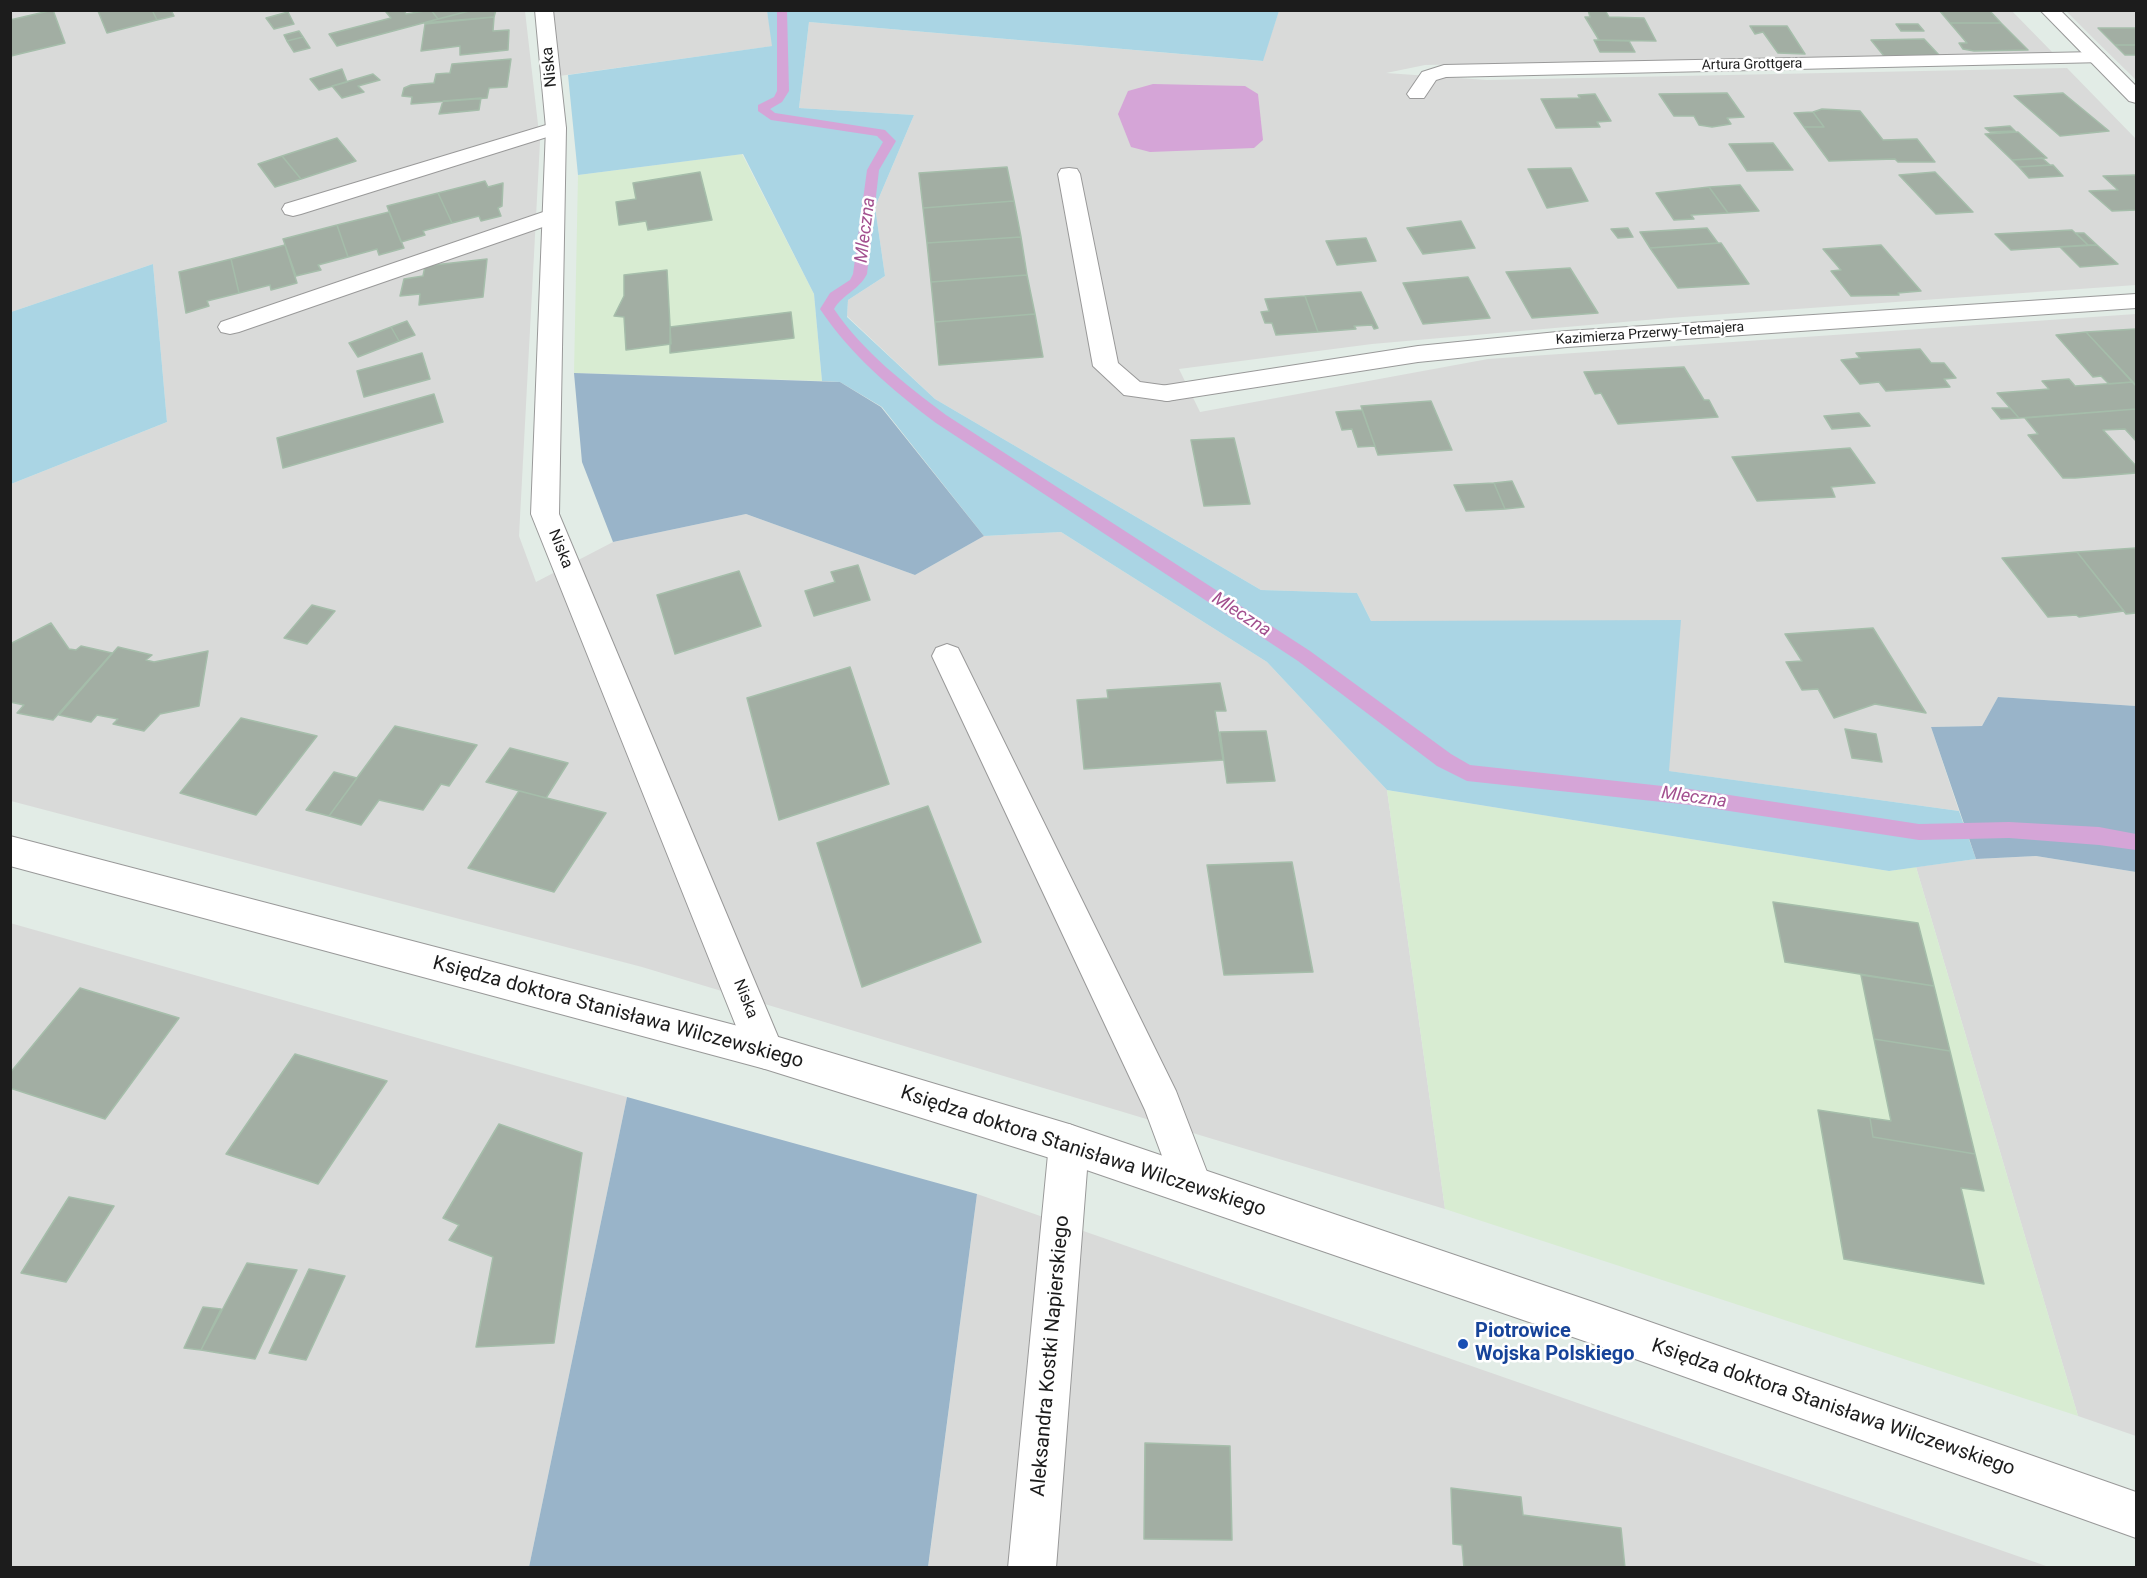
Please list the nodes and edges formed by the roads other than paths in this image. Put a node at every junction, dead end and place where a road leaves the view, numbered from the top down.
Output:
1 (544, 10) edge
2 (2049, 10) edge
3 (2097, 58) junction
4 (1417, 94) dead end
5 (2136, 97) edge
6 (556, 128) junction
7 (1069, 174) dead end
8 (293, 209) dead end
9 (552, 216) junction
10 (2136, 302) edge
11 (230, 327) dead end
12 (947, 656) dead end
13 (10, 851) edge
14 (765, 1051) junction
15 (1069, 1144) junction
16 (1192, 1185) junction
17 (2136, 1515) edge
18 (1032, 1568) edge

1 - 6 street, Niska
2 - 3 street
3 - 4 street, Artura Grottgera
3 - 5 street
6 - 8 street
6 - 9 street, Niska
7 - 10 street, Kazimierza Przerwy-Tetmajera
9 - 11 street
9 - 14 street, Niska
12 - 16 street
13 - 14 street, Księdza doktora Stanisława Wilczewskiego
14 - 15 street, Księdza doktora Stanisława Wilczewskiego
15 - 16 street, Księdza doktora Stanisława Wilczewskiego
15 - 18 street, Aleksandra Kostki Napierskiego
16 - 17 street, Księdza doktora Stanisława Wilczewskiego

